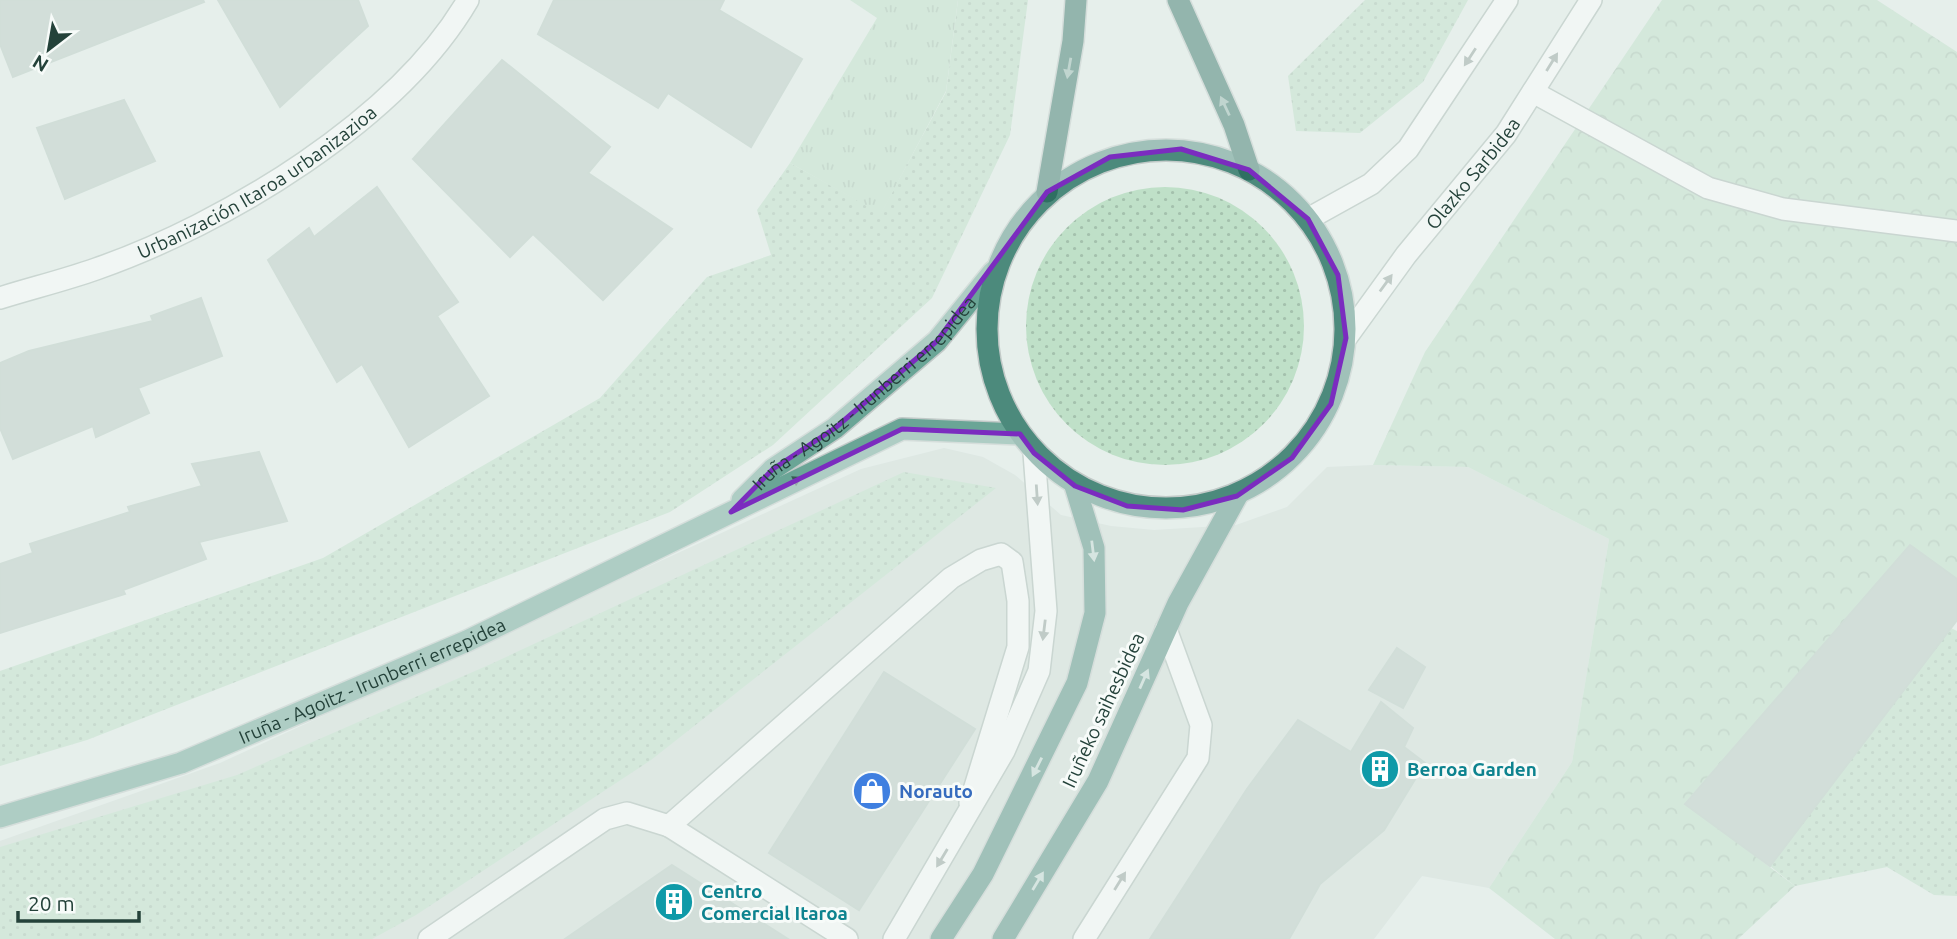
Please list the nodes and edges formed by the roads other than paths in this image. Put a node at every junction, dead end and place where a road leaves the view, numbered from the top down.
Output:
1 (468, 0) edge
2 (1076, 0) edge
3 (1178, 0) edge
4 (1507, 0) edge
5 (1591, 0) edge
6 (1533, 92) junction
7 (1250, 170) junction
8 (1047, 192) junction
9 (1308, 219) junction
10 (1957, 231) edge
11 (993, 272) junction
12 (0, 298) edge
13 (1346, 338) junction
14 (1020, 434) junction
15 (1034, 453) junction
16 (1075, 486) junction
17 (1237, 496) junction
18 (731, 512) junction
19 (1166, 629) junction
20 (0, 817) edge
21 (965, 820) junction
22 (669, 826) junction
23 (429, 939) edge
24 (847, 939) edge
25 (894, 939) edge
26 (942, 939) edge
27 (1003, 939) edge
28 (1084, 939) edge

1 - 12 street, Urbanización Itaroa urbanizazioa
2 -> 8 highway
7 -> 3 highway
4 -> 9 street
6 -> 5 street, Olazko Sarbidea
6 - 10 street
13 -> 6 street, Olazko Sarbidea
7 - 8 highway
7 - 9 highway
8 - 11 highway
9 - 13 highway
11 - 14 highway
11 - 18 main road, Iruña - Agoitz - Irunberri errepidea
13 - 17 highway
14 - 15 highway
18 -> 14 main road, Iruña - Agoitz - Irunberri errepidea
15 - 16 highway
15 -> 21 street
16 - 17 highway
16 -> 26 highway, Iruñeko saihesbidea
17 - 19 highway, Iruñeko saihesbidea
18 - 20 main road, Iruña - Agoitz - Irunberri errepidea
27 -> 19 highway, Iruñeko saihesbidea
28 -> 19 street
21 - 22 street
21 -> 25 street
22 - 23 street
22 - 24 street

